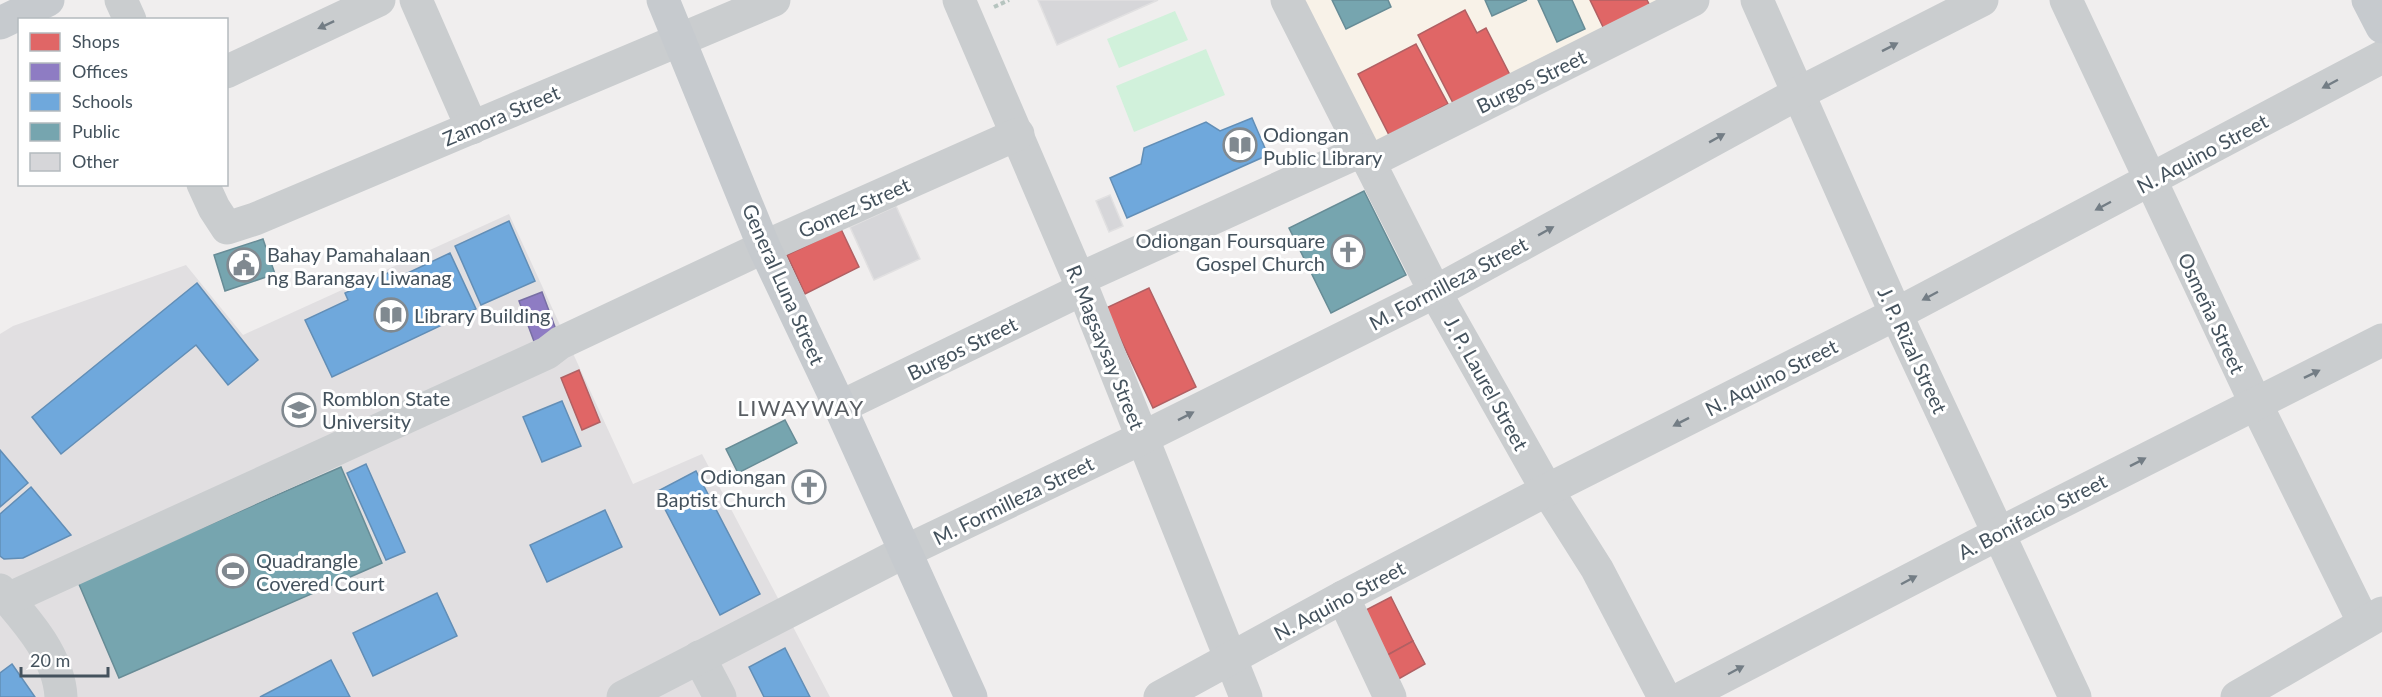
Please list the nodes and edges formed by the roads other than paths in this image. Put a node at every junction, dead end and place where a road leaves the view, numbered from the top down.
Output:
1 (48, 0) edge
2 (121, 0) edge
3 (379, 0) edge
4 (416, 0) edge
5 (663, 0) edge
6 (774, 0) edge
7 (959, 0) edge
8 (1287, 0) edge
9 (1694, 0) edge
10 (1757, 0) edge
11 (1982, 0) edge
12 (2066, 0) edge
13 (2368, 0) edge
14 (129, 18) edge
15 (0, 23) edge
16 (2382, 27) edge
17 (680, 39) junction
18 (2382, 57) edge
19 (228, 71) edge
20 (1799, 93) junction
21 (472, 128) junction
22 (1018, 134) junction
23 (1366, 156) junction
24 (2150, 181) junction
25 (204, 186) edge
26 (764, 247) junction
27 (1081, 284) junction
28 (1435, 292) junction
29 (1896, 314) junction
30 (2382, 340) edge
31 (2254, 402) junction
32 (840, 407) junction
33 (1142, 438) junction
34 (1547, 490) junction
35 (1998, 534) junction
36 (906, 551) junction
37 (4, 595) edge
38 (1342, 597) junction
39 (2373, 618) edge
40 (699, 657) junction
41 (1230, 660) junction
42 (61, 697) edge
43 (623, 697) edge
44 (720, 697) edge
45 (970, 697) edge
46 (1160, 697) edge
47 (1246, 697) edge
48 (1390, 697) edge
49 (1664, 697) edge
50 (1684, 697) edge
51 (2075, 697) edge
52 (2237, 697) edge

1 - 15 main road
2 - 14 street
3 -> 19 street
4 - 21 street
5 - 17 main road, General Luna Street
6 - 17 street, Zamora Street
7 - 22 street, R. Magsaysay Street
8 - 23 street, J. P. Laurel Street
9 - 23 street, Burgos Street
10 - 20 street, J. P. Rizal Street
20 -> 11 street, M. Formilleza Street
12 - 24 street, Osmeña Street
13 - 16 main road
17 - 21 street, Zamora Street
17 - 26 main road, General Luna Street
18 -> 24 street, N. Aquino Street
28 -> 20 street, M. Formilleza Street
20 - 29 street, J. P. Rizal Street
21 - 25 street, Zamora Street
22 - 26 street, Gomez Street
22 - 27 street, R. Magsaysay Street
23 - 27 street, Burgos Street
23 - 28 street, J. P. Laurel Street
24 -> 29 street, N. Aquino Street
24 - 31 street, Osmeña Street
26 - 32 main road, General Luna Street
26 - 37 street, Gomez Street
27 - 32 street, Burgos Street
27 - 33 street, R. Magsaysay Street
33 -> 28 street, M. Formilleza Street
28 - 34 street, J. P. Laurel Street
29 -> 34 street, N. Aquino Street
29 - 35 street, J. P. Rizal Street
31 -> 30 street, A. Bonifacio Street
35 -> 31 street, A. Bonifacio Street
31 - 39 street, Osmeña Street
32 - 36 main road, General Luna Street
33 - 36 street, M. Formilleza Street
33 - 41 street, R. Magsaysay Street
34 - 38 street, N. Aquino Street
34 - 49 street, J. P. Laurel Street
50 -> 35 street, A. Bonifacio Street
35 - 51 street, J. P. Rizal Street
36 - 40 street, M. Formilleza Street
36 - 45 main road, General Luna Street
37 - 42 street
38 - 41 street, N. Aquino Street
38 - 48 street
39 - 52 street
40 - 43 street, M. Formilleza Street
40 - 44 street
41 - 46 street, N. Aquino Street
41 - 47 street, R. Magsaysay Street

